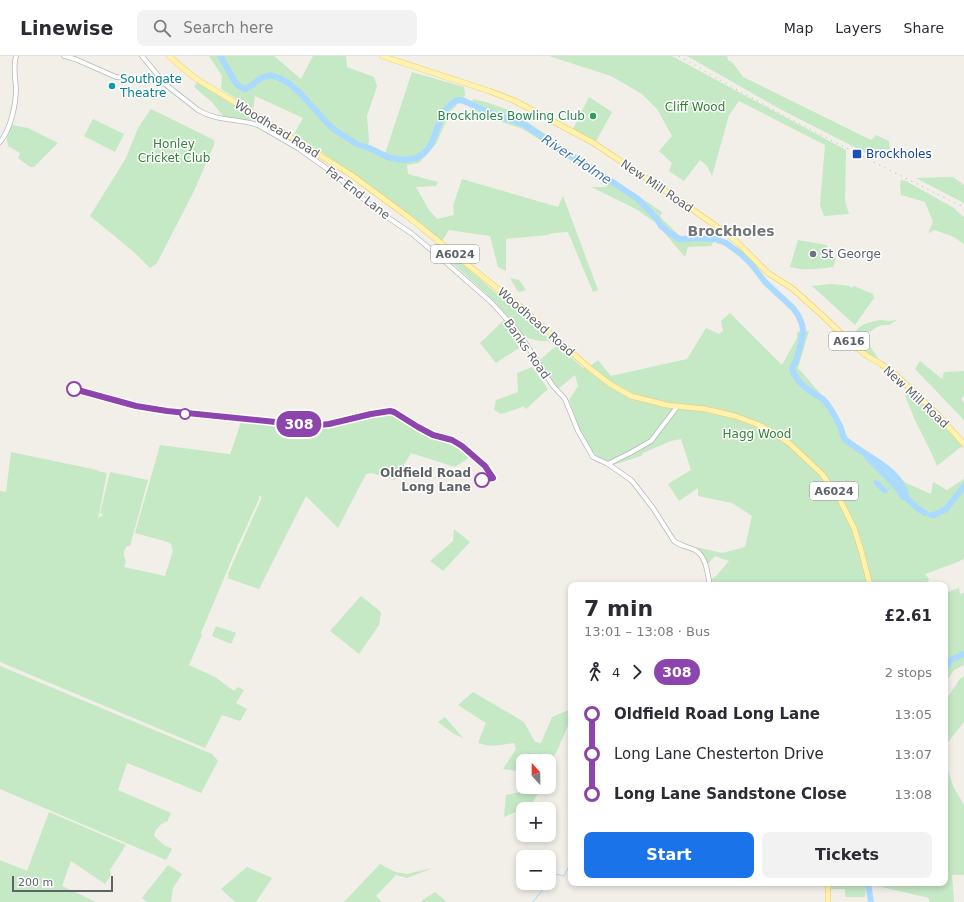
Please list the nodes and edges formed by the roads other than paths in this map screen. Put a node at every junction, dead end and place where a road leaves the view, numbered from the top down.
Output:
1 (16, 56) edge
2 (64, 56) edge
3 (142, 56) edge
4 (169, 56) edge
5 (382, 56) edge
6 (165, 84) junction
7 (0, 142) edge
8 (403, 228) joint
9 (678, 407) junction
10 (964, 444) edge
11 (608, 464) junction
12 (709, 582) edge
13 (869, 582) edge
14 (828, 886) edge
15 (828, 902) edge

1 - 7 street
2 - 6 street
3 - 6 street
4 - 9 main road, Woodhead Road / A6024
5 - 10 main road, New Mill Road / A616
6 - 8 street, Far End Lane
8 - 11 street, Banks Road
9 - 11 street
9 - 13 main road, Woodhead Road / A6024
11 - 12 street
14 - 15 main road

